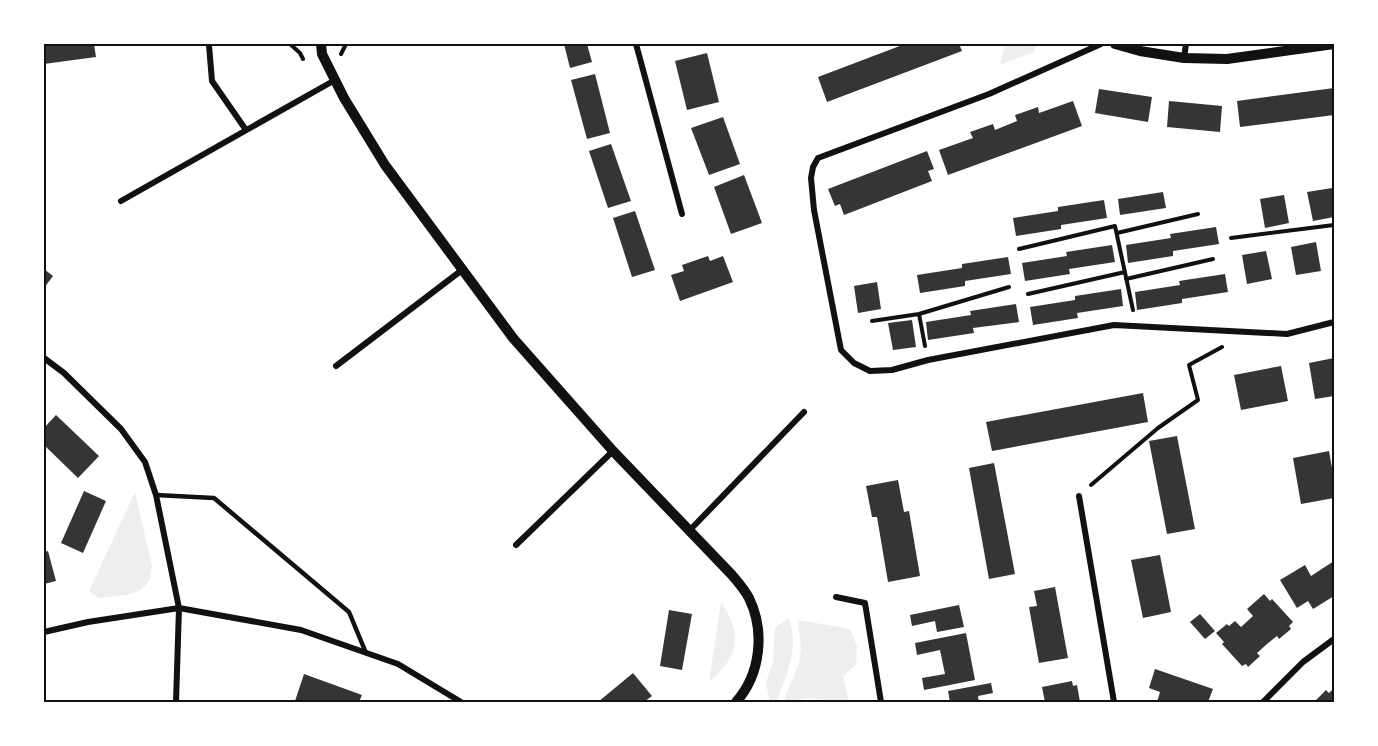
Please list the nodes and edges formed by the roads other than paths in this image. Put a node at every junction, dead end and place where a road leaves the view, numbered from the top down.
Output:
1 (321, 44) edge
2 (636, 44) edge
3 (1101, 44) edge
4 (1114, 44) edge
5 (1186, 44) edge
6 (1335, 44) edge
7 (208, 45) dead end
8 (1184, 58) junction
9 (335, 80) junction
10 (246, 130) junction
11 (121, 201) dead end
12 (682, 214) dead end
13 (462, 270) junction
14 (1335, 322) edge
15 (44, 358) edge
16 (336, 366) dead end
17 (804, 412) dead end
18 (613, 451) junction
19 (156, 495) junction
20 (1079, 496) road end
21 (689, 531) junction
22 (516, 545) dead end
23 (836, 597) dead end
24 (179, 608) junction
25 (44, 632) edge
26 (1335, 639) edge
27 (366, 653) junction
28 (176, 702) edge
29 (462, 702) edge
30 (736, 702) edge
31 (881, 702) edge
32 (1114, 702) edge
33 (1263, 702) edge

1 - 9 street
2 - 12 street
3 - 14 street
4 - 8 street
5 - 8 street
6 - 8 street
7 - 10 street
9 - 10 street
9 - 13 street
10 - 11 street
13 - 16 street
13 - 18 street
15 - 19 street
17 - 21 street
18 - 21 street
18 - 22 street
19 - 24 street
19 - 27 lane
20 - 32 street
21 - 30 street
23 - 31 street
24 - 25 street
24 - 27 street
24 - 28 street
26 - 33 street
27 - 29 street

